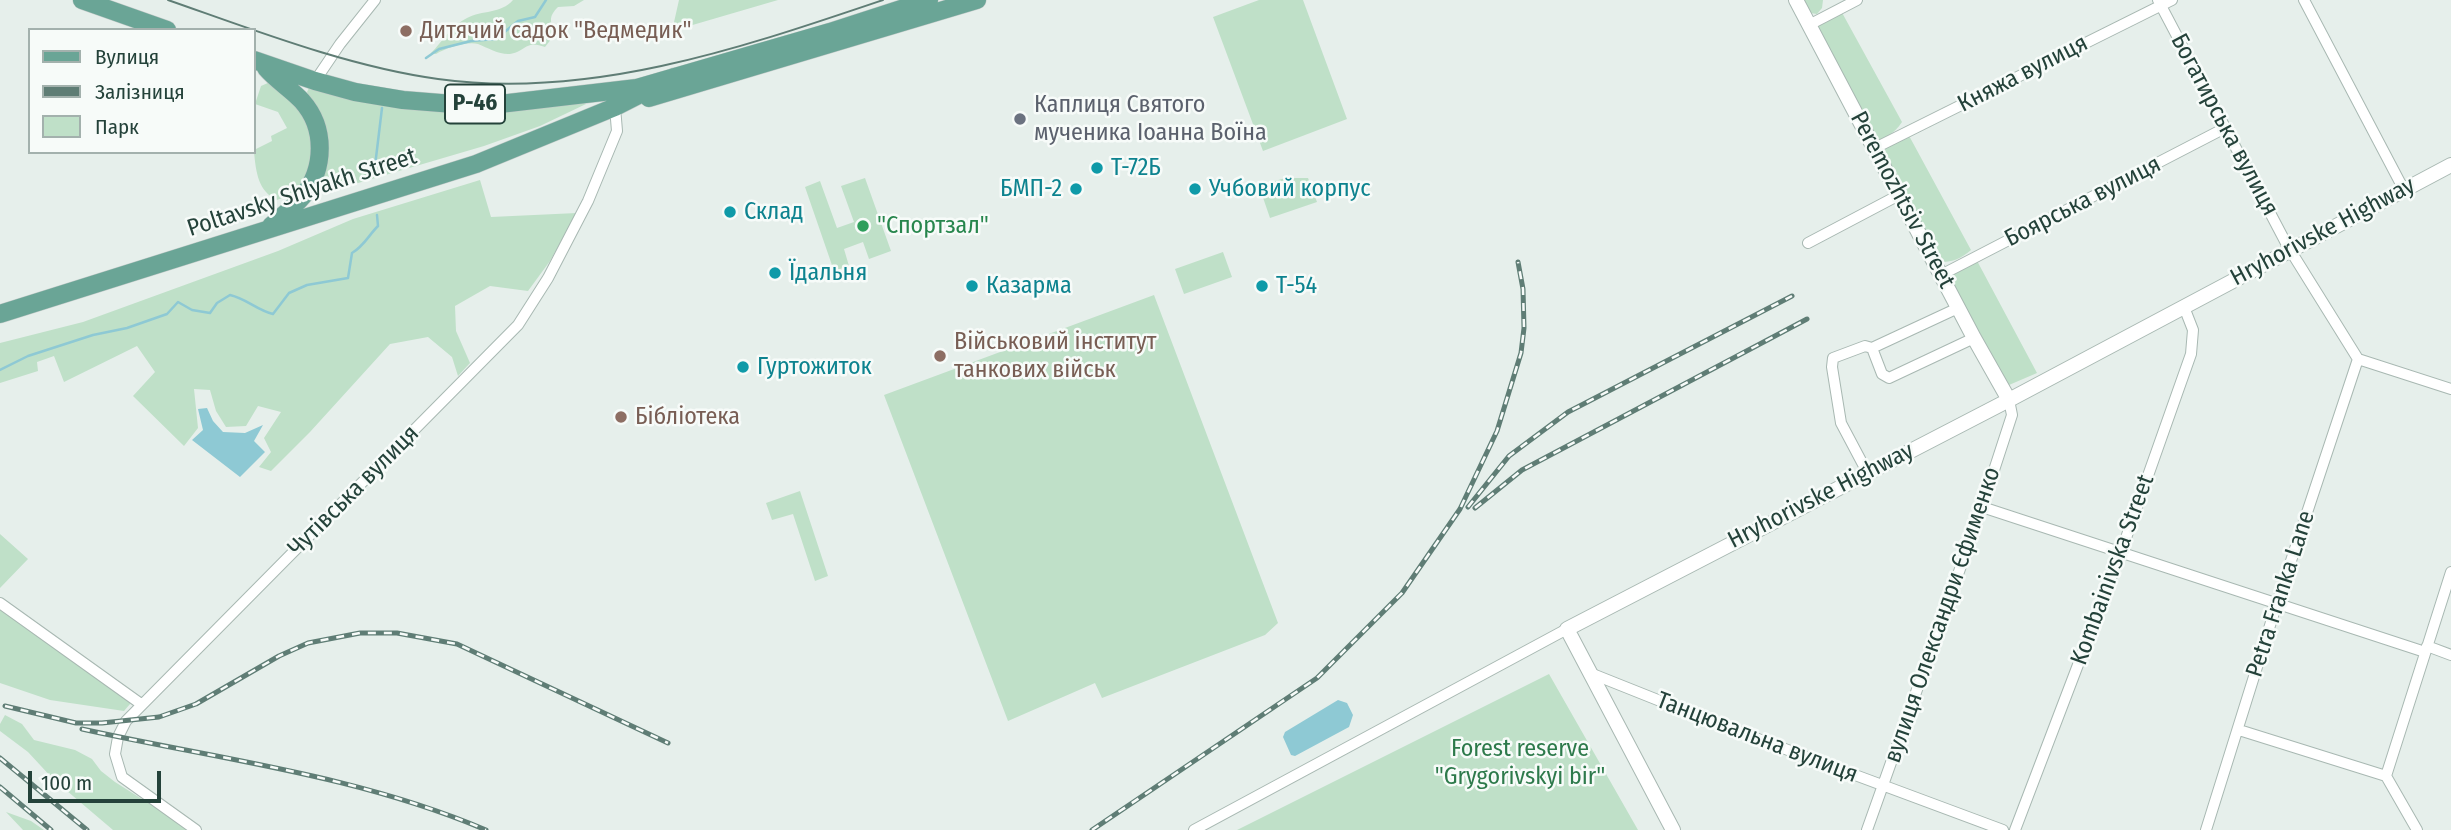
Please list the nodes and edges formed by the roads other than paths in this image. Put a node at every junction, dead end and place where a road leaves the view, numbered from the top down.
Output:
1 (82, 0) edge
2 (375, 0) edge
3 (929, 0) edge
4 (977, 0) edge
5 (1796, 0) edge
6 (1857, 0) edge
7 (2172, 0) edge
8 (2304, 0) edge
9 (2159, 3) edge
10 (1810, 25) junction
11 (161, 28) edge
12 (258, 62) edge
13 (674, 77) junction
14 (315, 82) junction
15 (302, 101) junction
16 (615, 107) junction
17 (2225, 128) junction
18 (1875, 148) junction
19 (2451, 165) edge
20 (2404, 190) junction
21 (1899, 195) junction
22 (268, 229) junction
23 (1808, 243) dead end
24 (2290, 249) junction
25 (1941, 275) junction
26 (2184, 307) junction
27 (1958, 308) junction
28 (0, 314) edge
29 (1974, 338) junction
30 (1872, 348) junction
31 (2358, 359) junction
32 (2451, 389) edge
33 (2009, 400) junction
34 (1867, 472) junction
35 (1982, 507) junction
36 (2121, 552) junction
37 (2451, 572) edge
38 (0, 603) edge
39 (2277, 603) junction
40 (1567, 629) junction
41 (2426, 649) junction
42 (2451, 655) edge
43 (1590, 673) junction
44 (141, 704) junction
45 (2239, 730) junction
46 (2386, 776) junction
47 (1882, 787) junction
48 (196, 830) edge
49 (1194, 830) edge
50 (1673, 830) edge
51 (1867, 830) edge
52 (2003, 830) edge
53 (2015, 830) edge
54 (2206, 830) edge
55 (2417, 830) edge

1 - 11 main road
2 - 14 street
3 - 13 main road, Р-46
4 - 16 main road, Poltavsky Shlyakh Street
5 - 10 street, Peremozhtsiv Street
6 - 10 street
7 - 9 street, Княжа вулиця
8 - 20 street
9 - 17 street, Богатирська вулиця
9 - 18 street, Княжа вулиця
10 - 18 street, Peremozhtsiv Street
12 - 14 main road, Р-46
12 - 15 main road
13 - 14 main road, Р-46
13 - 16 main road, Poltavsky Shlyakh Street
14 - 15 main road
15 - 22 main road
16 - 22 main road, Poltavsky Shlyakh Street
16 - 44 street, Чутівська вулиця
17 - 24 street, Богатирська вулиця
17 - 25 street, Боярська вулиця
18 - 21 street, Peremozhtsiv Street
19 - 20 street, Hryhorivske Highway
20 - 24 street, Hryhorivske Highway
21 - 23 street
21 - 25 street, Peremozhtsiv Street
22 - 28 main road, Poltavsky Shlyakh Street
24 - 26 street, Hryhorivske Highway
24 - 31 street, Богатирська вулиця
25 - 27 street, Peremozhtsiv Street
26 - 33 street, Hryhorivske Highway
26 - 36 street, Kombainivska Street
27 - 29 street, Peremozhtsiv Street
27 - 30 street
29 - 30 street
29 - 33 street, Peremozhtsiv Street
30 - 34 street
31 - 32 street
31 - 39 street, Petra Franka Lane
33 - 34 street, Hryhorivske Highway
33 - 35 street, вулиця Олександри Єфименко
34 - 40 street, Hryhorivske Highway
35 - 36 street
35 - 47 street, вулиця Олександри Єфименко
36 - 39 street
36 - 53 street, Kombainivska Street
37 - 41 street
38 - 44 street
39 - 41 street
39 - 45 street, Petra Franka Lane
40 - 43 street
40 - 49 street, Hryhorivske Highway
41 - 42 street
41 - 46 street
43 - 47 street, Танцювальна вулиця
43 - 50 street
44 - 48 street, Чутівська вулиця
45 - 46 street
45 - 54 street, Petra Franka Lane
46 - 55 street
47 - 51 street, вулиця Олександри Єфименко
47 - 52 street, Танцювальна вулиця

